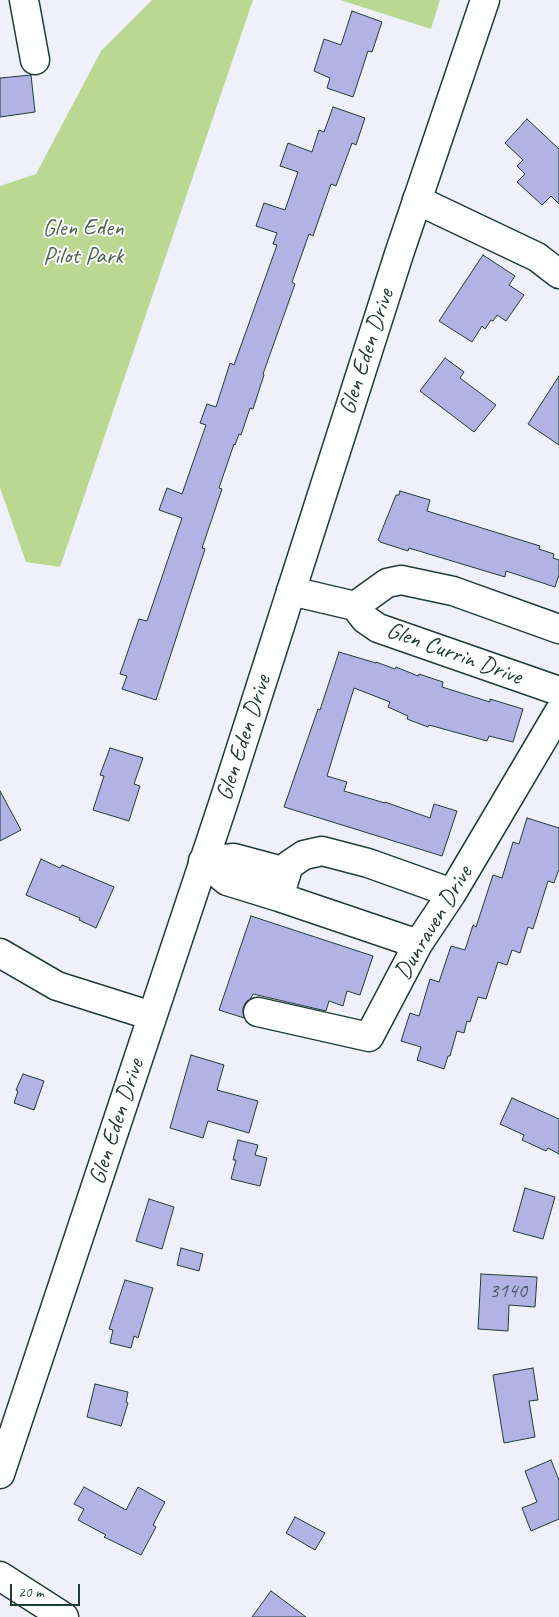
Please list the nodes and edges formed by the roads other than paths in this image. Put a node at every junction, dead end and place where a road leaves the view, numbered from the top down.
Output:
1 (24, 0) edge
2 (485, 0) edge
3 (34, 60) dead end
4 (417, 200) junction
5 (559, 274) edge
6 (291, 591) junction
7 (355, 606) junction
8 (559, 629) edge
9 (559, 691) edge
10 (559, 712) edge
11 (203, 861) junction
12 (283, 884) junction
13 (452, 893) junction
14 (418, 944) junction
15 (0, 953) edge
16 (258, 1012) dead end
17 (152, 1016) junction
18 (0, 1474) edge
19 (0, 1576) edge
20 (64, 1617) edge

1 - 3 street
2 - 4 street, Glen Eden Drive
4 - 5 street
4 - 6 street, Glen Eden Drive
6 - 7 street
6 - 11 street, Glen Eden Drive
7 - 8 street, Glen Currin Drive
7 - 9 street, Glen Currin Drive
10 - 13 street, Dunraven Drive
11 - 12 street
11 - 17 street, Glen Eden Drive
12 - 13 street
12 - 14 street
13 - 14 street, Dunraven Drive
14 - 16 street, Dunraven Drive
15 - 17 street
17 - 18 street, Glen Eden Drive
19 - 20 street

